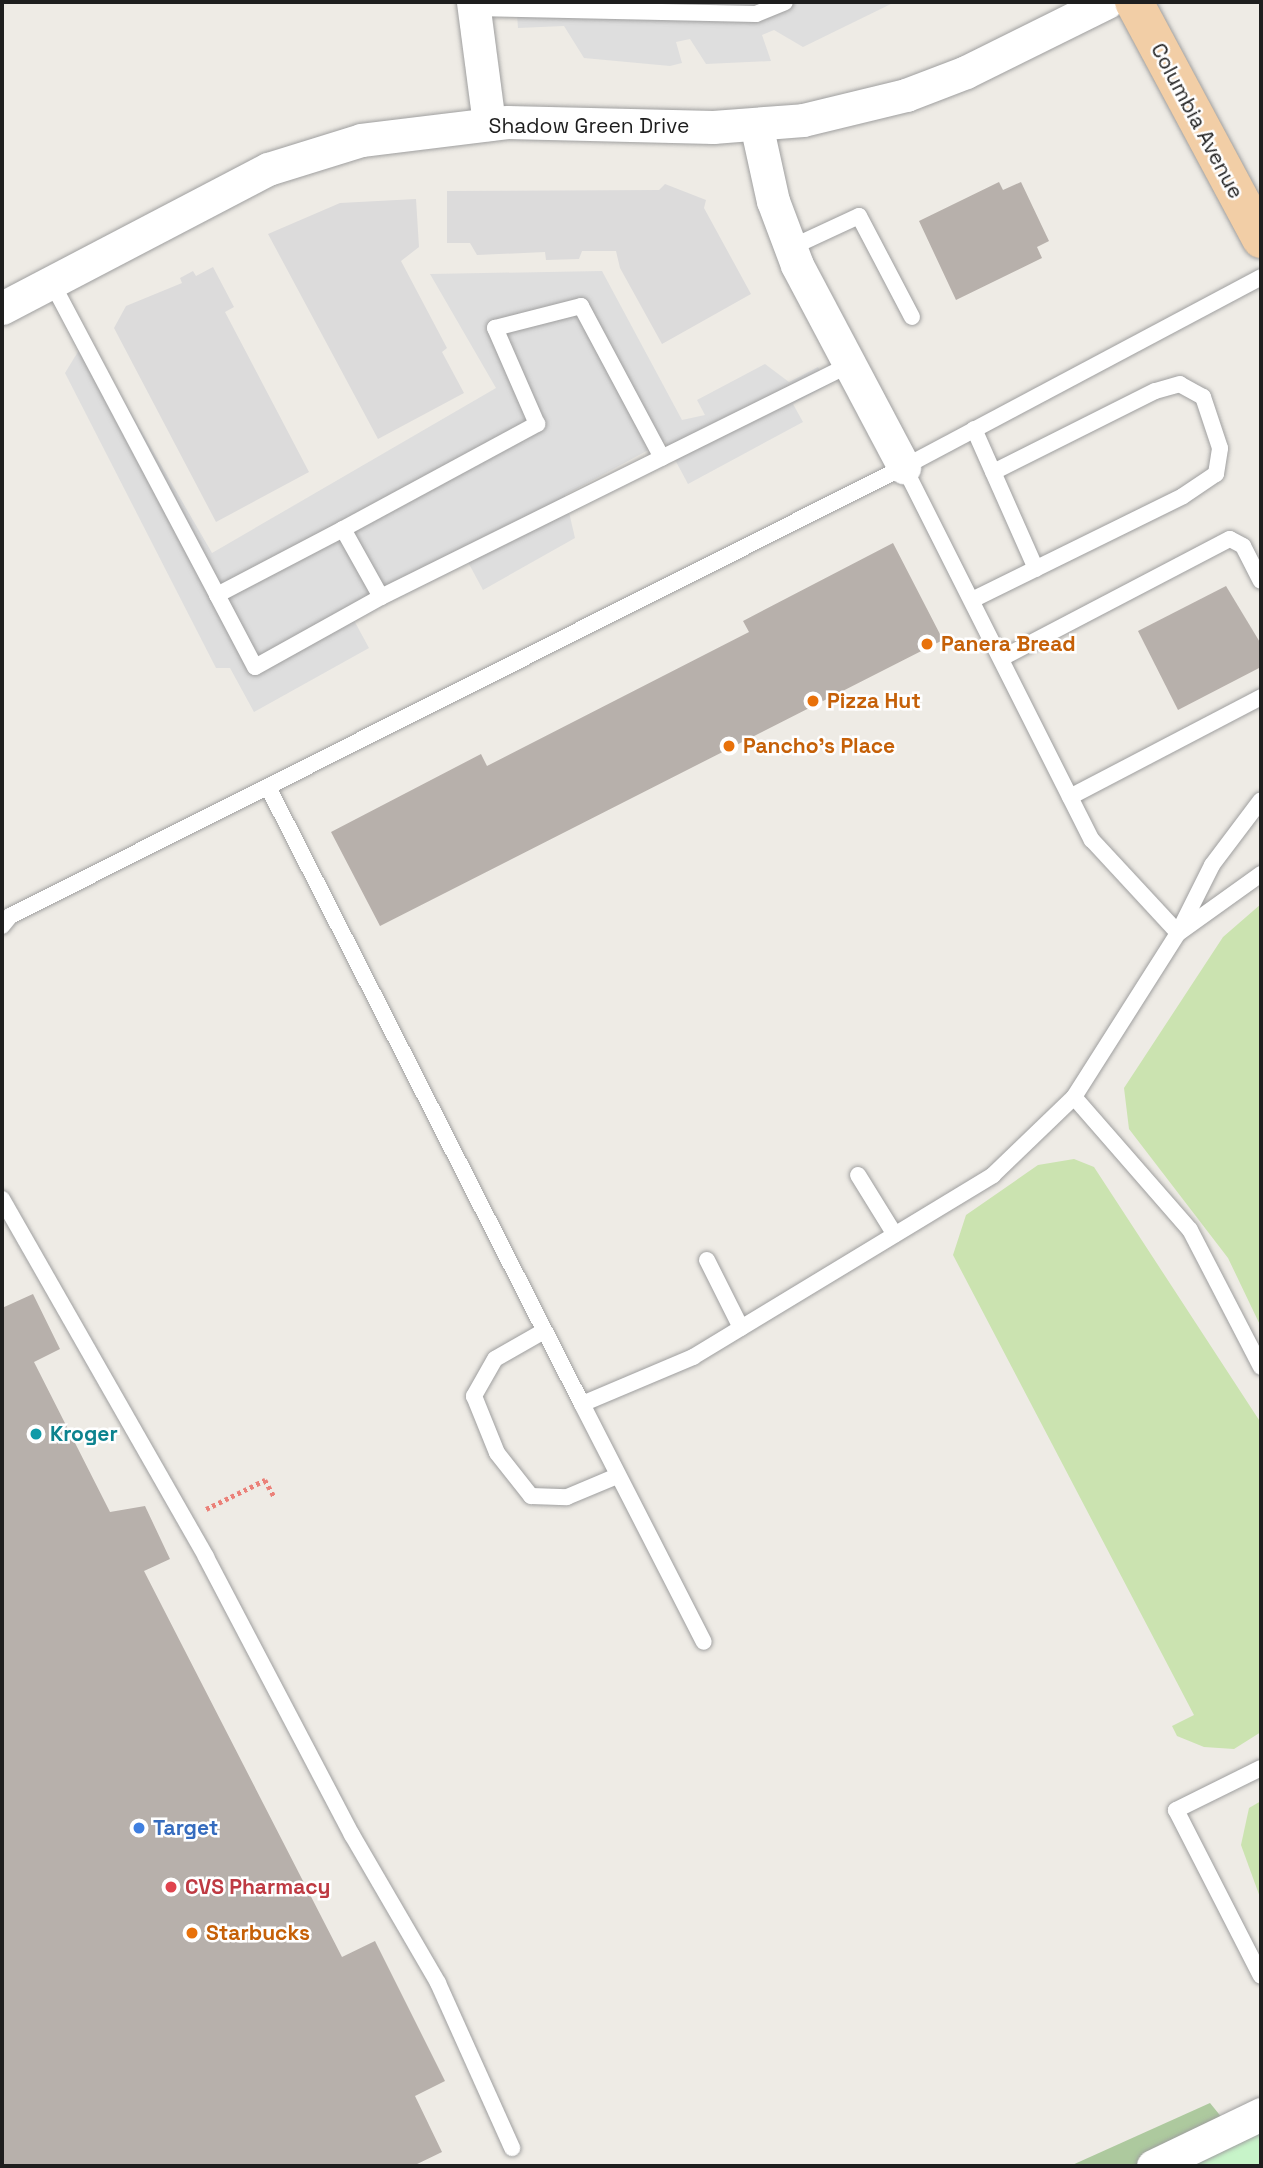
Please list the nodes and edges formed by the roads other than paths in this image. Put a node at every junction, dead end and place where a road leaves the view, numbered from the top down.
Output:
1 (692, 2) edge
2 (785, 2) edge
3 (1107, 2) edge
4 (1134, 2) edge
5 (474, 5) edge
6 (676, 9) junction
7 (489, 124) junction
8 (756, 124) junction
9 (1261, 239) edge
10 (790, 248) junction
11 (1261, 277) edge
12 (51, 281) junction
13 (2, 307) edge
14 (912, 317) dead end
15 (849, 365) junction
16 (974, 429) junction
17 (662, 458) junction
18 (904, 467) junction
19 (993, 472) junction
20 (343, 529) junction
21 (1036, 569) junction
22 (1261, 581) edge
23 (217, 595) junction
24 (381, 597) junction
25 (972, 600) junction
26 (1002, 658) junction
27 (1261, 697) edge
28 (269, 789) junction
29 (1070, 797) junction
30 (1261, 800) edge
31 (1261, 874) edge
32 (2, 926) edge
33 (1178, 933) junction
34 (1074, 1097) junction
35 (858, 1175) dead end
36 (2, 1199) edge
37 (895, 1234) junction
38 (707, 1260) dead end
39 (741, 1328) junction
40 (544, 1331) junction
41 (1261, 1367) edge
42 (582, 1404) junction
43 (617, 1476) junction
44 (704, 1642) dead end
45 (1261, 1768) edge
46 (1261, 1976) edge
47 (1261, 2114) edge
48 (512, 2148) dead end
49 (1153, 2166) edge

1 - 6 lane
2 - 6 lane
3 - 8 street, Shadow Green Drive
4 - 9 main road, Columbia Avenue
5 - 6 lane
5 - 7 street
7 - 8 street, Shadow Green Drive
7 - 12 street, Shadow Green Drive
8 - 10 street
10 - 14 lane
10 - 15 street
11 - 16 lane
12 - 13 street, Shadow Green Drive
12 - 23 lane
15 - 17 lane
15 - 18 street
16 - 18 lane
16 - 19 lane
17 - 20 lane
17 - 24 lane
18 - 25 lane
18 - 28 lane
19 - 21 lane
19 - 21 lane
20 - 23 lane
20 - 24 lane
21 - 25 lane
22 - 26 lane
23 - 24 lane
25 - 26 lane
26 - 29 lane
27 - 29 lane
28 - 32 lane
28 - 40 lane
29 - 33 lane
30 - 33 lane
31 - 33 lane
33 - 34 lane
34 - 37 lane
34 - 41 lane
35 - 37 lane
36 - 48 lane
37 - 39 lane
38 - 39 lane
39 - 42 lane
40 - 42 lane
40 - 43 lane
42 - 43 lane
43 - 44 lane
45 - 46 lane
47 - 49 street

